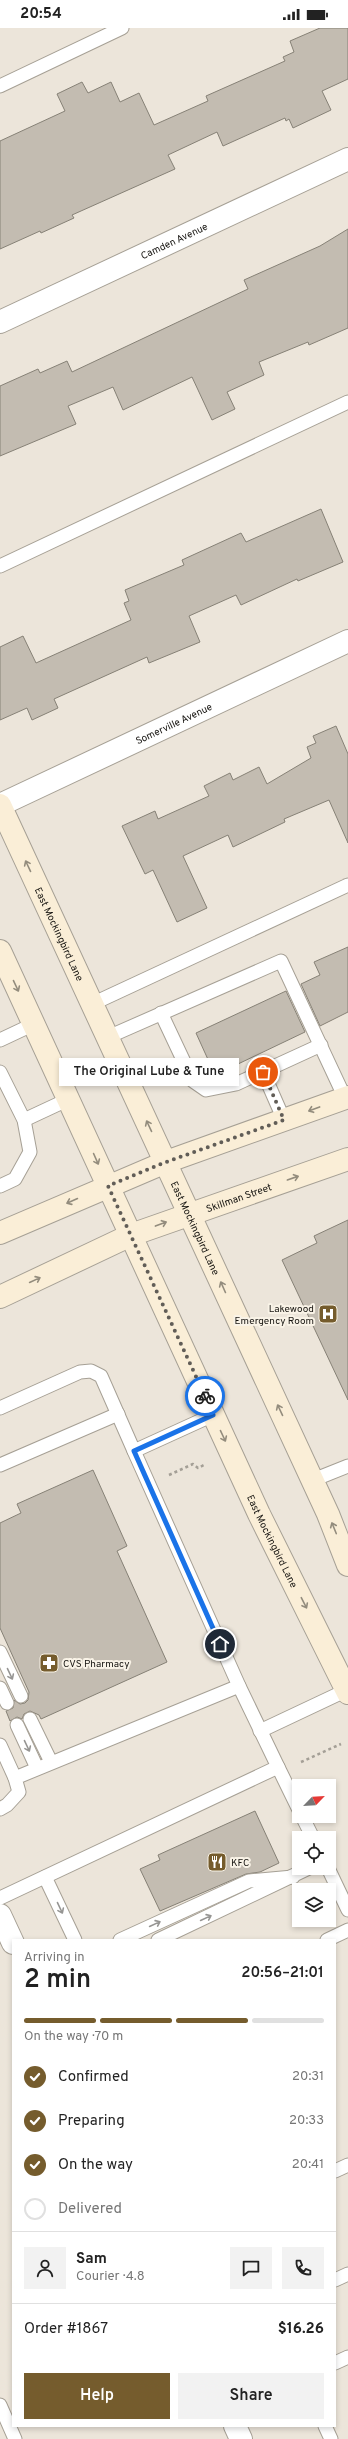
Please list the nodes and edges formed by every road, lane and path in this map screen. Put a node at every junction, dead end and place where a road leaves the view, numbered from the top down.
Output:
1 (122, 28) edge
2 (0, 86) edge
3 (348, 159) edge
4 (0, 322) edge
5 (348, 402) edge
6 (0, 566) edge
7 (348, 642) edge
8 (0, 805) edge
9 (348, 885) edge
10 (0, 951) edge
11 (92, 1004) junction
12 (161, 1013) junction
13 (34, 1024) junction
14 (108, 1037) junction
15 (0, 1040) edge
16 (321, 1045) junction
17 (263, 1072) junction
18 (1, 1075) edge
19 (346, 1097) edge
20 (69, 1099) junction
21 (24, 1120) junction
22 (284, 1120) junction
23 (348, 1159) edge
24 (166, 1162) junction
25 (0, 1186) edge
26 (108, 1186) junction
27 (190, 1213) junction
28 (0, 1233) edge
29 (131, 1235) junction
30 (0, 1297) edge
31 (0, 1408) edge
32 (118, 1414) junction
33 (213, 1415) junction
34 (134, 1451) junction
35 (206, 1464) dead end
36 (0, 1465) edge
37 (348, 1466) edge
38 (164, 1477) dead end
39 (313, 1480) junction
40 (348, 1565) edge
41 (0, 1652) edge
42 (239, 1686) junction
43 (0, 1688) edge
44 (348, 1691) edge
45 (21, 1696) dead end
46 (7, 1702) dead end
47 (30, 1719) dead end
48 (17, 1725) dead end
49 (260, 1731) junction
50 (0, 1744) edge
51 (341, 1744) dead end
52 (51, 1762) junction
53 (301, 1762) dead end
54 (278, 1767) junction
55 (37, 1768) junction
56 (15, 1778) junction
57 (292, 1796) edge
58 (0, 1809) edge
59 (297, 1875) edge
60 (331, 1875) edge
61 (45, 1877) junction
62 (294, 1877) junction
63 (0, 1898) edge
64 (348, 1910) edge
65 (0, 1915) edge
66 (348, 1930) edge
67 (75, 1939) edge
68 (122, 1939) edge
69 (160, 1939) edge
70 (329, 1939) edge
71 (12, 1941) edge
72 (348, 2165) edge
73 (336, 2171) edge
74 (348, 2274) edge
75 (336, 2280) edge
76 (348, 2357) edge
77 (336, 2363) edge
78 (0, 2405) edge
79 (235, 2427) edge
80 (325, 2427) edge
81 (15, 2439) edge
82 (240, 2439) edge
83 (331, 2439) edge

1 - 2 lane
3 - 4 street, Camden Avenue
5 - 6 lane
7 - 8 street, Somerville Avenue
11 -> 8 main road, East Mockingbird Lane
9 - 11 lane
10 -> 13 main road, East Mockingbird Lane
11 - 14 main road, East Mockingbird Lane
12 - 14 lane
12 - 16 lane
12 - 17 lane
13 - 15 lane
13 - 20 main road, East Mockingbird Lane
24 -> 14 main road, East Mockingbird Lane
16 - 17 lane
16 - 19 lane
17 - 22 lane
18 - 21 lane
19 -> 22 main road
20 - 21 lane
20 -> 26 main road, East Mockingbird Lane
21 - 25 lane
22 - 24 main road
27 -> 23 main road, Skillman Street
24 - 26 main road
24 - 27 main road, East Mockingbird Lane
26 -> 28 main road
26 - 29 main road, East Mockingbird Lane
29 -> 27 main road, Skillman Street
39 -> 27 main road, East Mockingbird Lane
30 -> 29 main road, Skillman Street
29 - 33 main road, East Mockingbird Lane
31 - 32 lane
32 - 34 lane
32 - 36 lane
33 - 34 lane
33 -> 44 main road, East Mockingbird Lane
34 - 42 lane
35 - 38 path
37 - 39 lane
40 -> 39 main road, East Mockingbird Lane
41 -> 45 lane
42 - 49 lane
42 - 52 lane
43 - 46 lane
44 - 49 lane
47 - 52 lane
48 -> 55 lane
49 - 54 lane
50 - 56 lane
51 - 53 path
52 - 55 lane
54 - 57 lane
54 - 61 lane
55 - 56 lane
56 - 58 lane
59 - 62 lane
60 - 64 lane
61 - 63 lane
61 -> 67 lane
68 -> 62 lane
69 -> 62 lane
65 - 71 street
66 - 70 lane
72 - 73 lane
74 - 75 lane
76 - 77 lane
78 - 81 lane
79 - 82 street
80 - 83 lane

